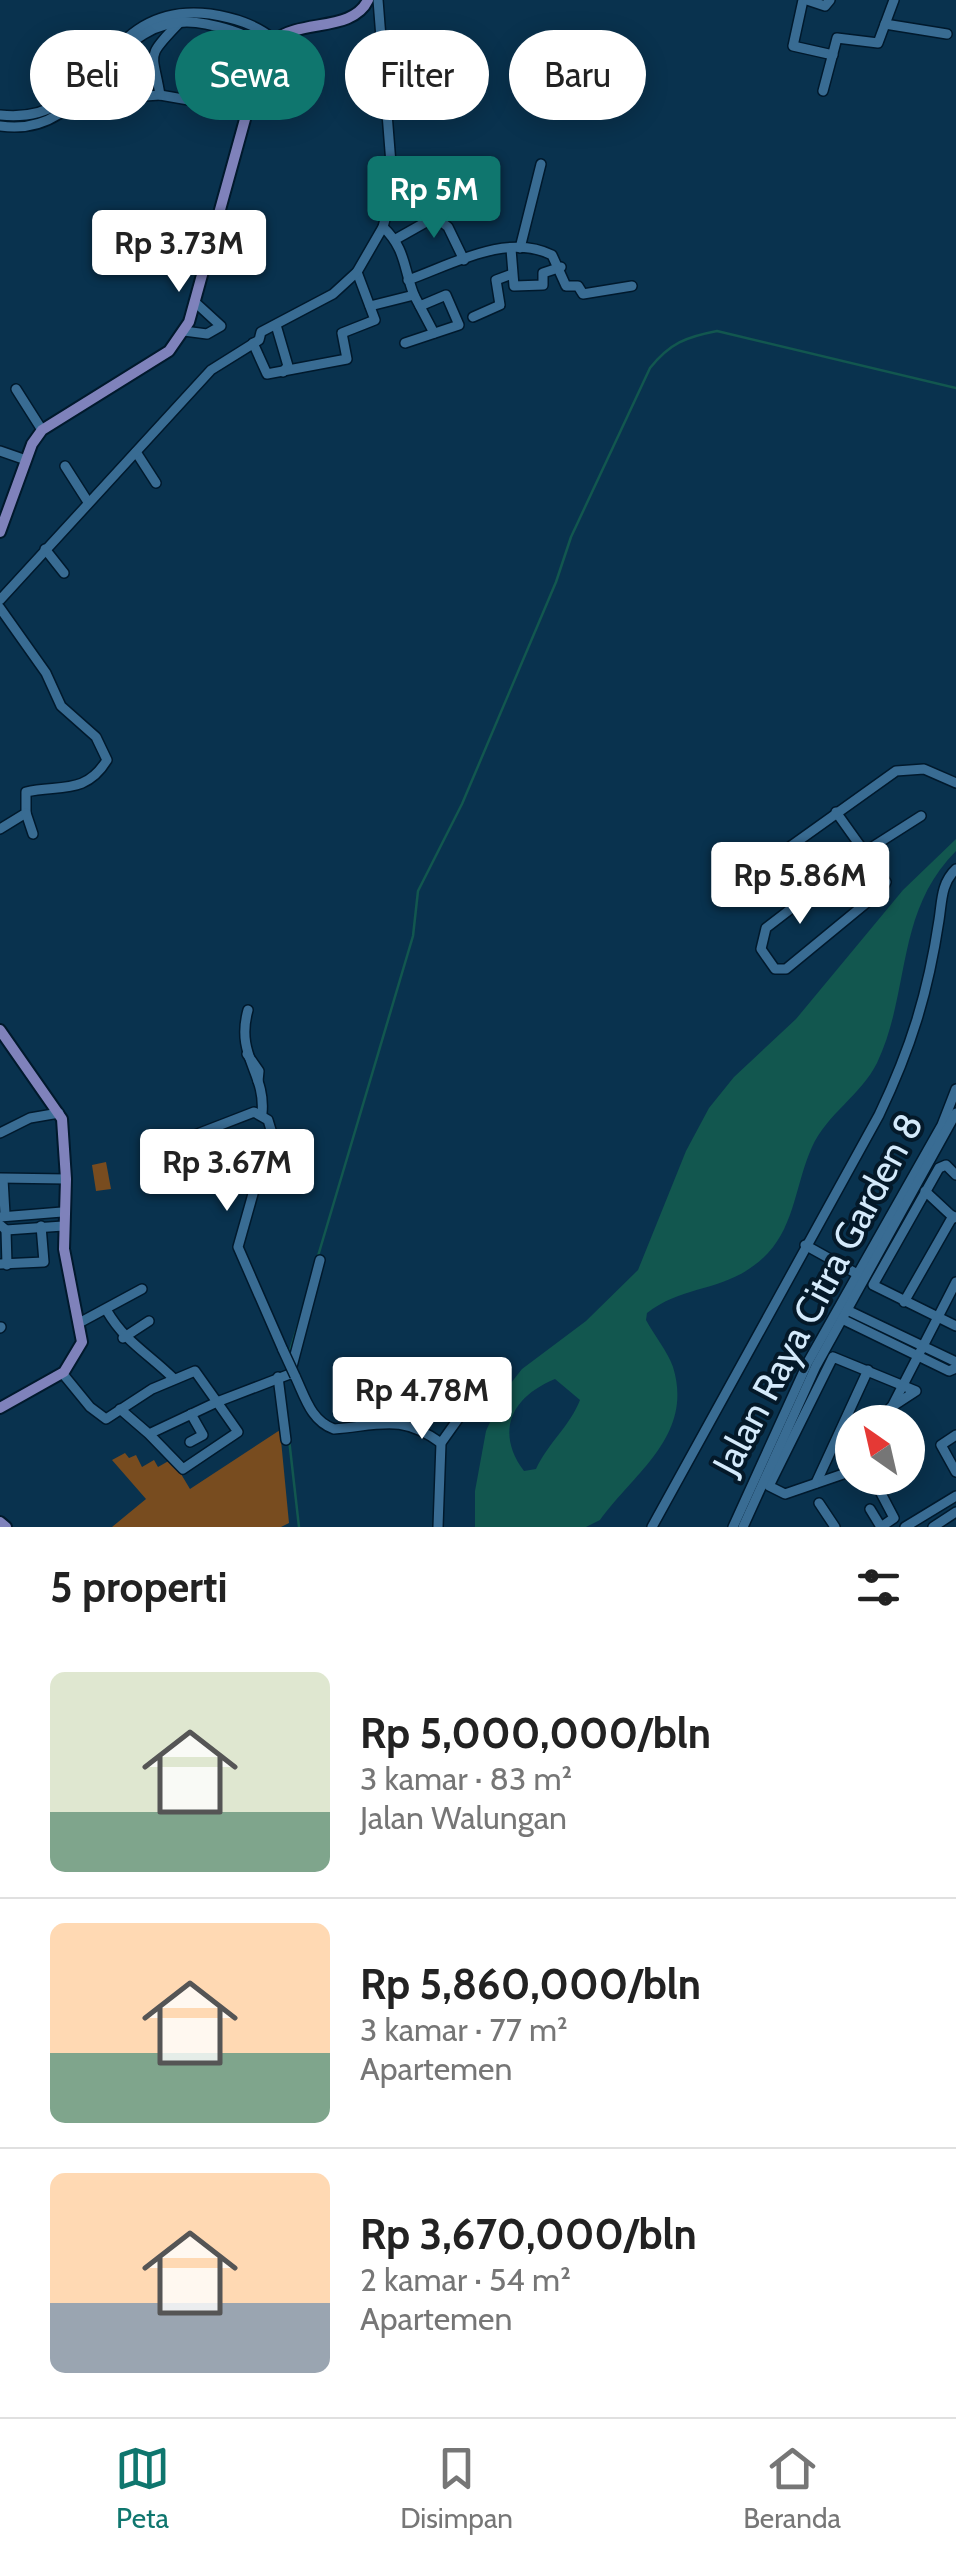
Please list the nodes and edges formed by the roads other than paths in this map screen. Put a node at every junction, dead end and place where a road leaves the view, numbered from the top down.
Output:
1 (368, 0) edge
2 (378, 0) edge
3 (805, 0) edge
4 (830, 0) edge
5 (894, 0) edge
6 (181, 21) junction
7 (884, 24) junction
8 (235, 30) edge
9 (261, 30) edge
10 (294, 30) edge
11 (947, 34) dead end
12 (833, 55) junction
13 (823, 91) dead end
14 (155, 95) edge
15 (160, 95) junction
16 (175, 98) edge
17 (0, 120) edge
18 (245, 120) edge
19 (541, 164) dead end
20 (388, 232) junction
21 (515, 248) junction
22 (464, 260) junction
23 (561, 267) junction
24 (512, 274) junction
25 (358, 275) junction
26 (408, 280) junction
27 (632, 286) dead end
28 (414, 294) junction
29 (196, 304) junction
30 (370, 306) junction
31 (420, 306) junction
32 (473, 318) dead end
33 (276, 325) junction
34 (184, 331) junction
35 (434, 333) junction
36 (256, 341) junction
37 (405, 344) dead end
38 (283, 372) junction
39 (16, 389) dead end
40 (42, 430) junction
41 (0, 451) edge
42 (136, 452) junction
43 (26, 460) junction
44 (65, 466) dead end
45 (156, 484) dead end
46 (86, 500) dead end
47 (0, 532) edge
48 (45, 549) junction
49 (64, 573) dead end
50 (0, 604) edge
51 (956, 783) edge
52 (836, 812) junction
53 (26, 813) junction
54 (920, 816) dead end
55 (0, 830) edge
56 (33, 834) dead end
57 (866, 850) junction
58 (763, 866) dead end
59 (956, 873) edge
60 (248, 1010) dead end
61 (0, 1030) edge
62 (956, 1089) edge
63 (60, 1113) junction
64 (262, 1113) junction
65 (956, 1113) edge
66 (0, 1132) edge
67 (174, 1143) dead end
68 (956, 1175) edge
69 (2, 1178) edge
70 (66, 1179) junction
71 (925, 1191) junction
72 (62, 1212) junction
73 (2, 1215) edge
74 (954, 1218) edge
75 (42, 1226) junction
76 (62, 1226) junction
77 (3, 1228) edge
78 (809, 1247) junction
79 (320, 1260) dead end
80 (4, 1264) edge
81 (858, 1274) junction
82 (956, 1282) edge
83 (142, 1289) dead end
84 (904, 1302) junction
85 (107, 1311) junction
86 (845, 1315) junction
87 (936, 1317) junction
88 (149, 1321) dead end
89 (79, 1323) junction
90 (956, 1326) edge
91 (123, 1338) junction
92 (918, 1350) junction
93 (956, 1365) edge
94 (868, 1370) junction
95 (63, 1374) junction
96 (286, 1376) junction
97 (173, 1378) junction
98 (485, 1382) dead end
99 (901, 1385) junction
100 (216, 1402) junction
101 (891, 1405) edge
102 (896, 1405) edge
103 (0, 1408) edge
104 (120, 1409) junction
105 (190, 1414) junction
106 (786, 1419) junction
107 (149, 1434) junction
108 (956, 1434) edge
109 (286, 1440) dead end
110 (190, 1442) dead end
111 (441, 1443) junction
112 (956, 1472) edge
113 (835, 1478) edge
114 (816, 1484) junction
115 (881, 1495) edge
116 (956, 1496) edge
117 (819, 1503) dead end
118 (870, 1509) dead end
119 (956, 1512) edge
120 (923, 1516) junction
121 (0, 1522) edge
122 (884, 1526) edge
123 (6, 1527) edge
124 (438, 1527) edge
125 (652, 1527) edge
126 (733, 1527) edge
127 (743, 1527) edge
128 (835, 1527) edge
129 (905, 1527) edge
130 (931, 1527) edge

1 - 10 main road
2 - 20 street
3 - 4 street
3 - 12 street
5 - 7 street
6 - 8 street
6 - 15 street
6 - 17 street
7 - 11 street
7 - 12 street
9 - 17 street
12 - 13 street
14 - 15 street
15 - 16 street
18 - 29 main road
19 - 21 street
20 - 22 street
20 - 25 street
20 - 26 street
21 - 22 street
21 - 23 street
21 - 24 street
22 - 26 street
23 - 24 street
23 - 27 street
24 - 32 street
25 - 30 street
25 - 33 street
26 - 28 street
28 - 30 street
28 - 31 street
29 - 34 main road
29 - 34 street
30 - 38 street
31 - 35 street
31 - 35 street
33 - 36 street
33 - 38 street
34 - 40 main road
35 - 37 street
36 - 38 street
36 - 42 street
39 - 40 street
40 - 43 main road
41 - 43 street
42 - 45 street
42 - 48 street
43 - 47 main road
44 - 46 street
48 - 49 street
48 - 50 street
50 - 53 street
51 - 52 street
52 - 57 street
52 - 58 street
53 - 55 street
53 - 56 street
54 - 57 street
57 - 57 street
59 - 78 street
60 - 64 street
61 - 63 main road
62 - 81 street, Jalan Raya Citra Garden 8
63 - 66 street
63 - 70 main road
64 - 67 street
64 - 96 street, bridge
65 - 81 street, Jalan Raya Citra Garden 8
68 - 71 street
69 - 70 street
69 - 73 street
70 - 72 main road
71 - 74 street
71 - 84 street
72 - 73 street
72 - 76 main road
74 - 84 street
75 - 76 street
75 - 77 street
75 - 80 street
76 - 89 main road
77 - 80 street
78 - 81 street
78 - 125 street
79 - 96 street
81 - 86 street, Jalan Raya Citra Garden 8
81 - 106 street, Jalan Raya Citra Garden 8
82 - 87 street
83 - 85 street
84 - 87 street
85 - 89 street
85 - 91 street
86 - 92 street
86 - 106 street, Jalan Raya Citra Garden 8
87 - 90 street
87 - 92 street
88 - 91 street
89 - 95 main road
91 - 97 street
92 - 93 street
92 - 99 street
94 - 99 street
94 - 114 street
94 - 114 street
95 - 103 main road
95 - 104 street
96 - 100 street
96 - 109 street
96 - 111 street
97 - 100 street
97 - 104 street
98 - 111 street
99 - 101 street
99 - 102 street
100 - 105 street
100 - 107 street
104 - 107 street
105 - 107 street
105 - 110 street
106 - 126 street, Jalan Raya Citra Garden 8
106 - 127 street, Jalan Raya Citra Garden 8
108 - 112 street
111 - 124 street
113 - 114 street
115 - 122 street
116 - 120 street
117 - 128 street
118 - 122 street
119 - 130 street
120 - 129 street
120 - 130 street
121 - 123 main road

